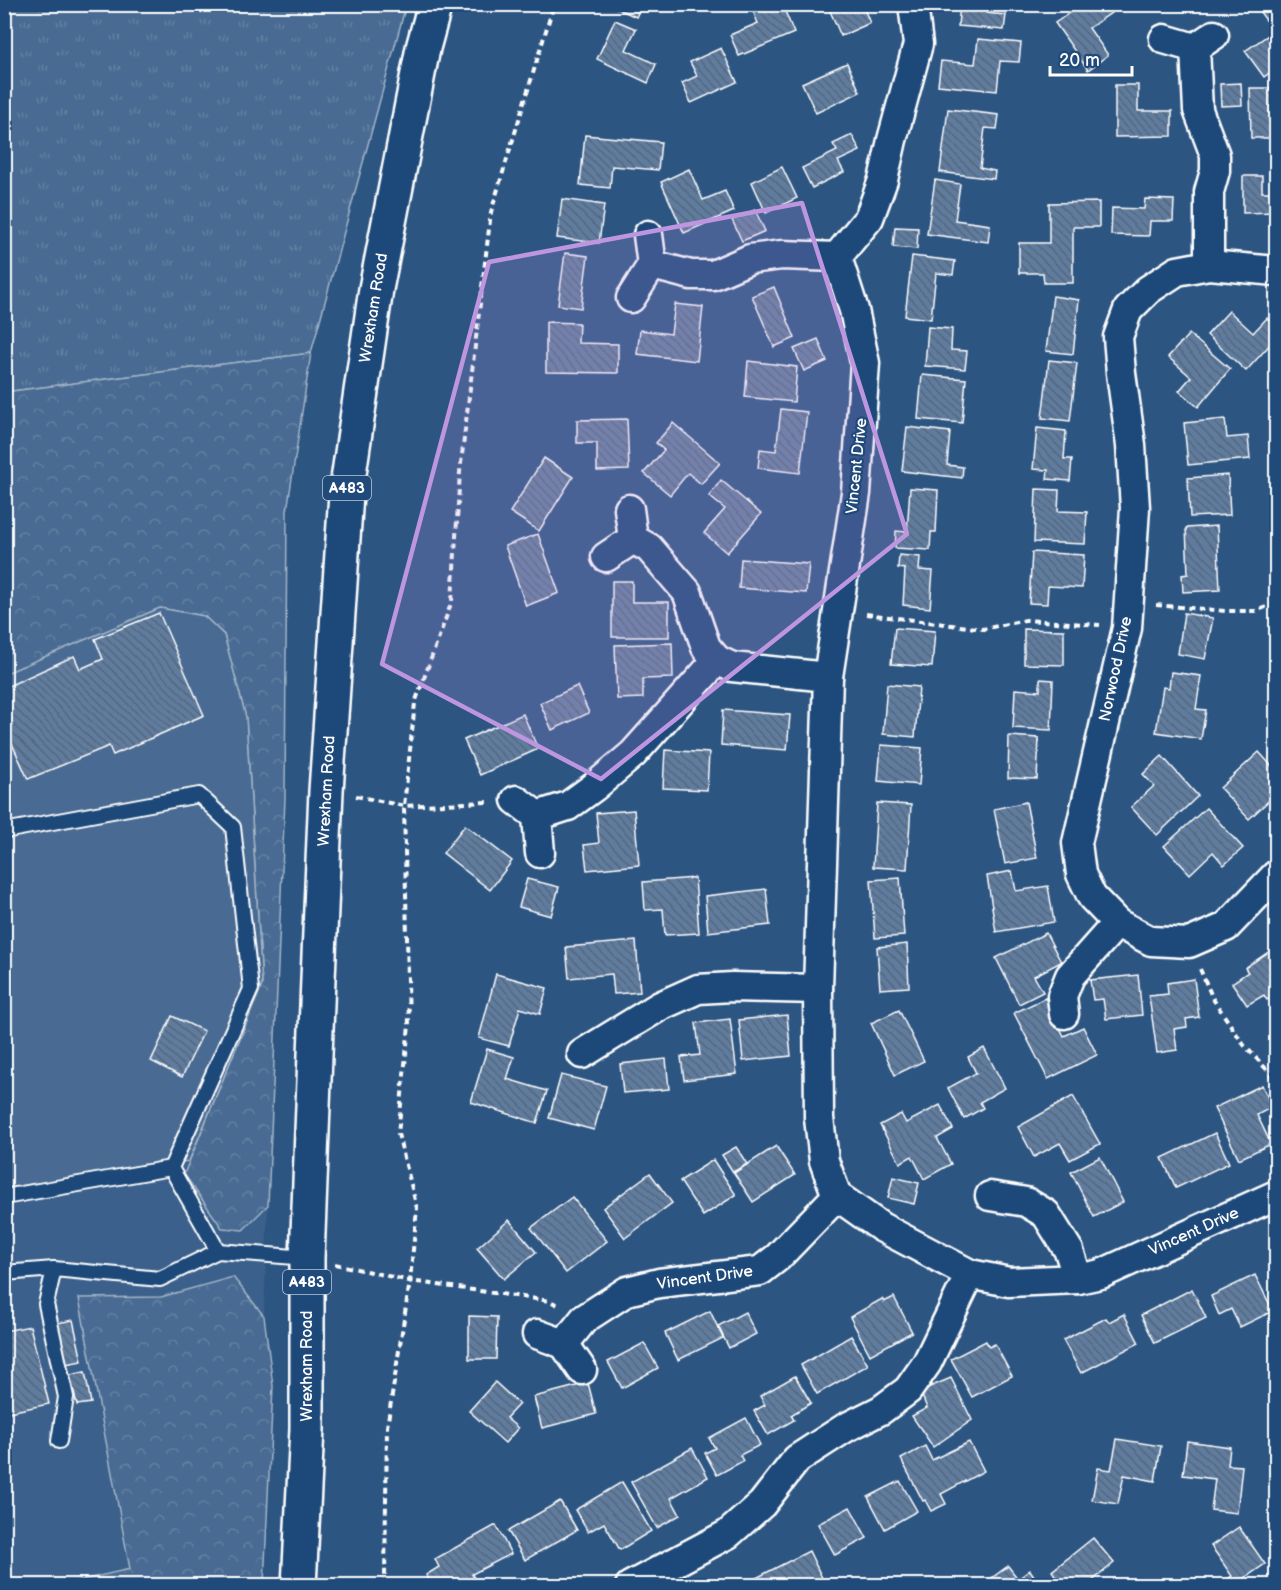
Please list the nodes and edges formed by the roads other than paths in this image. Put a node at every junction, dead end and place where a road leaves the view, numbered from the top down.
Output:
1 (435, 4) edge
2 (913, 4) edge
3 (1164, 39) dead end
4 (648, 235) dead end
5 (837, 257) junction
6 (652, 265) junction
7 (1209, 265) junction
8 (1276, 272) edge
9 (631, 298) dead end
10 (629, 509) dead end
11 (633, 539) junction
12 (606, 557) dead end
13 (717, 660) junction
14 (828, 678) junction
15 (4, 831) edge
16 (540, 853) dead end
17 (1276, 875) edge
18 (1117, 923) junction
19 (818, 989) junction
20 (1064, 1014) dead end
21 (582, 1054) dead end
22 (171, 1168) junction
23 (1276, 1195) edge
24 (837, 1196) junction
25 (990, 1196) dead end
26 (4, 1197) edge
27 (218, 1251) junction
28 (307, 1258) junction
29 (54, 1269) junction
30 (4, 1273) edge
31 (970, 1274) junction
32 (1078, 1279) junction
33 (537, 1334) dead end
34 (564, 1344) junction
35 (582, 1370) dead end
36 (59, 1441) dead end
37 (299, 1586) edge
38 (630, 1586) edge

1 - 28 highway, Wrexham Road / A483
2 - 5 street
3 - 7 street
4 - 6 street
5 - 6 street
5 - 14 street, Vincent Drive
6 - 9 street
7 - 8 street, Norwood Drive
7 - 18 street, Norwood Drive
10 - 11 street
11 - 12 street
11 - 13 street
13 - 14 street
13 - 16 street
14 - 19 street, Vincent Drive
15 - 22 lane
17 - 18 street, Norwood Drive
18 - 20 street
19 - 21 street
19 - 24 street, Vincent Drive
22 - 26 lane
22 - 27 lane
23 - 32 street, Vincent Drive
24 - 31 street, Vincent Drive
24 - 34 street, Vincent Drive
25 - 32 street
27 - 28 lane
27 - 29 lane
28 - 37 highway, Wrexham Road / A483
29 - 30 lane
29 - 36 lane
31 - 32 street, Vincent Drive
31 - 38 street
33 - 34 street
34 - 35 street

